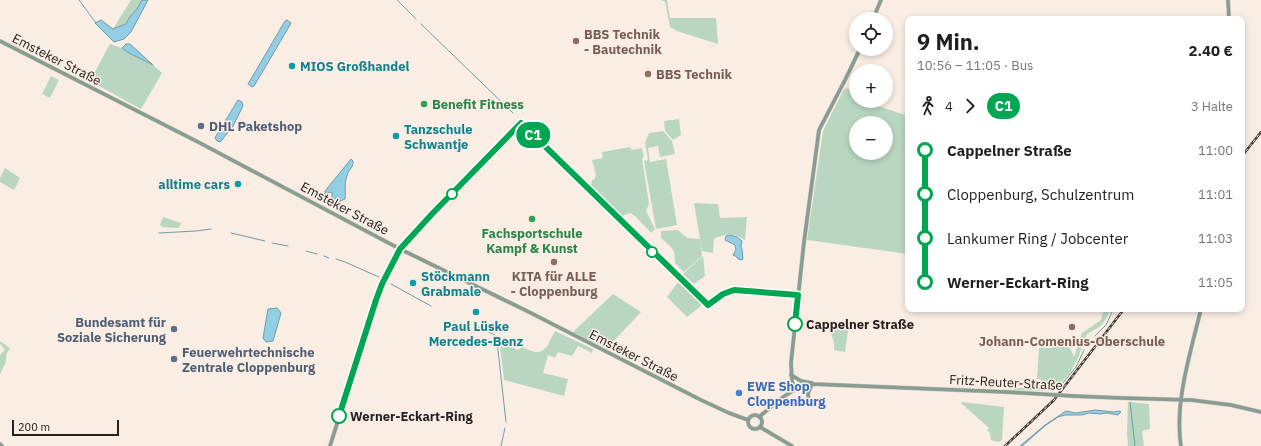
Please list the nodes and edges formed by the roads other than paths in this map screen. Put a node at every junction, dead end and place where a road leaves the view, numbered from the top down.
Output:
1 (881, 0) edge
2 (1228, 0) edge
3 (876, 12) edge
4 (1229, 16) edge
5 (0, 41) edge
6 (857, 56) edge
7 (400, 249) junction
8 (1200, 312) edge
9 (791, 375) junction
10 (814, 384) junction
11 (795, 389) junction
12 (1181, 400) junction
13 (809, 402) dead end
14 (1261, 412) edge
15 (760, 417) junction
16 (748, 420) junction
17 (760, 427) junction
18 (0, 444) edge
19 (2, 446) edge
20 (330, 446) edge
21 (792, 446) edge
22 (1181, 446) edge

1 - 3 street
2 - 4 street
5 - 7 street, Emsteker Straße
6 - 9 street
7 - 16 street, Emsteker Straße
7 - 20 street
8 - 12 street
9 - 10 street
9 - 11 street
10 - 11 street, Fritz-Reuter-Straße
10 - 12 street, Fritz-Reuter-Straße, bridge
10 - 13 street
11 - 15 street, Fritz-Reuter-Straße
12 - 14 street, Fritz-Reuter-Straße
12 - 22 street
15 - 16 street
15 - 17 street
16 - 17 street, Emsteker Straße
17 - 21 street, Emsteker Straße
18 - 19 street

